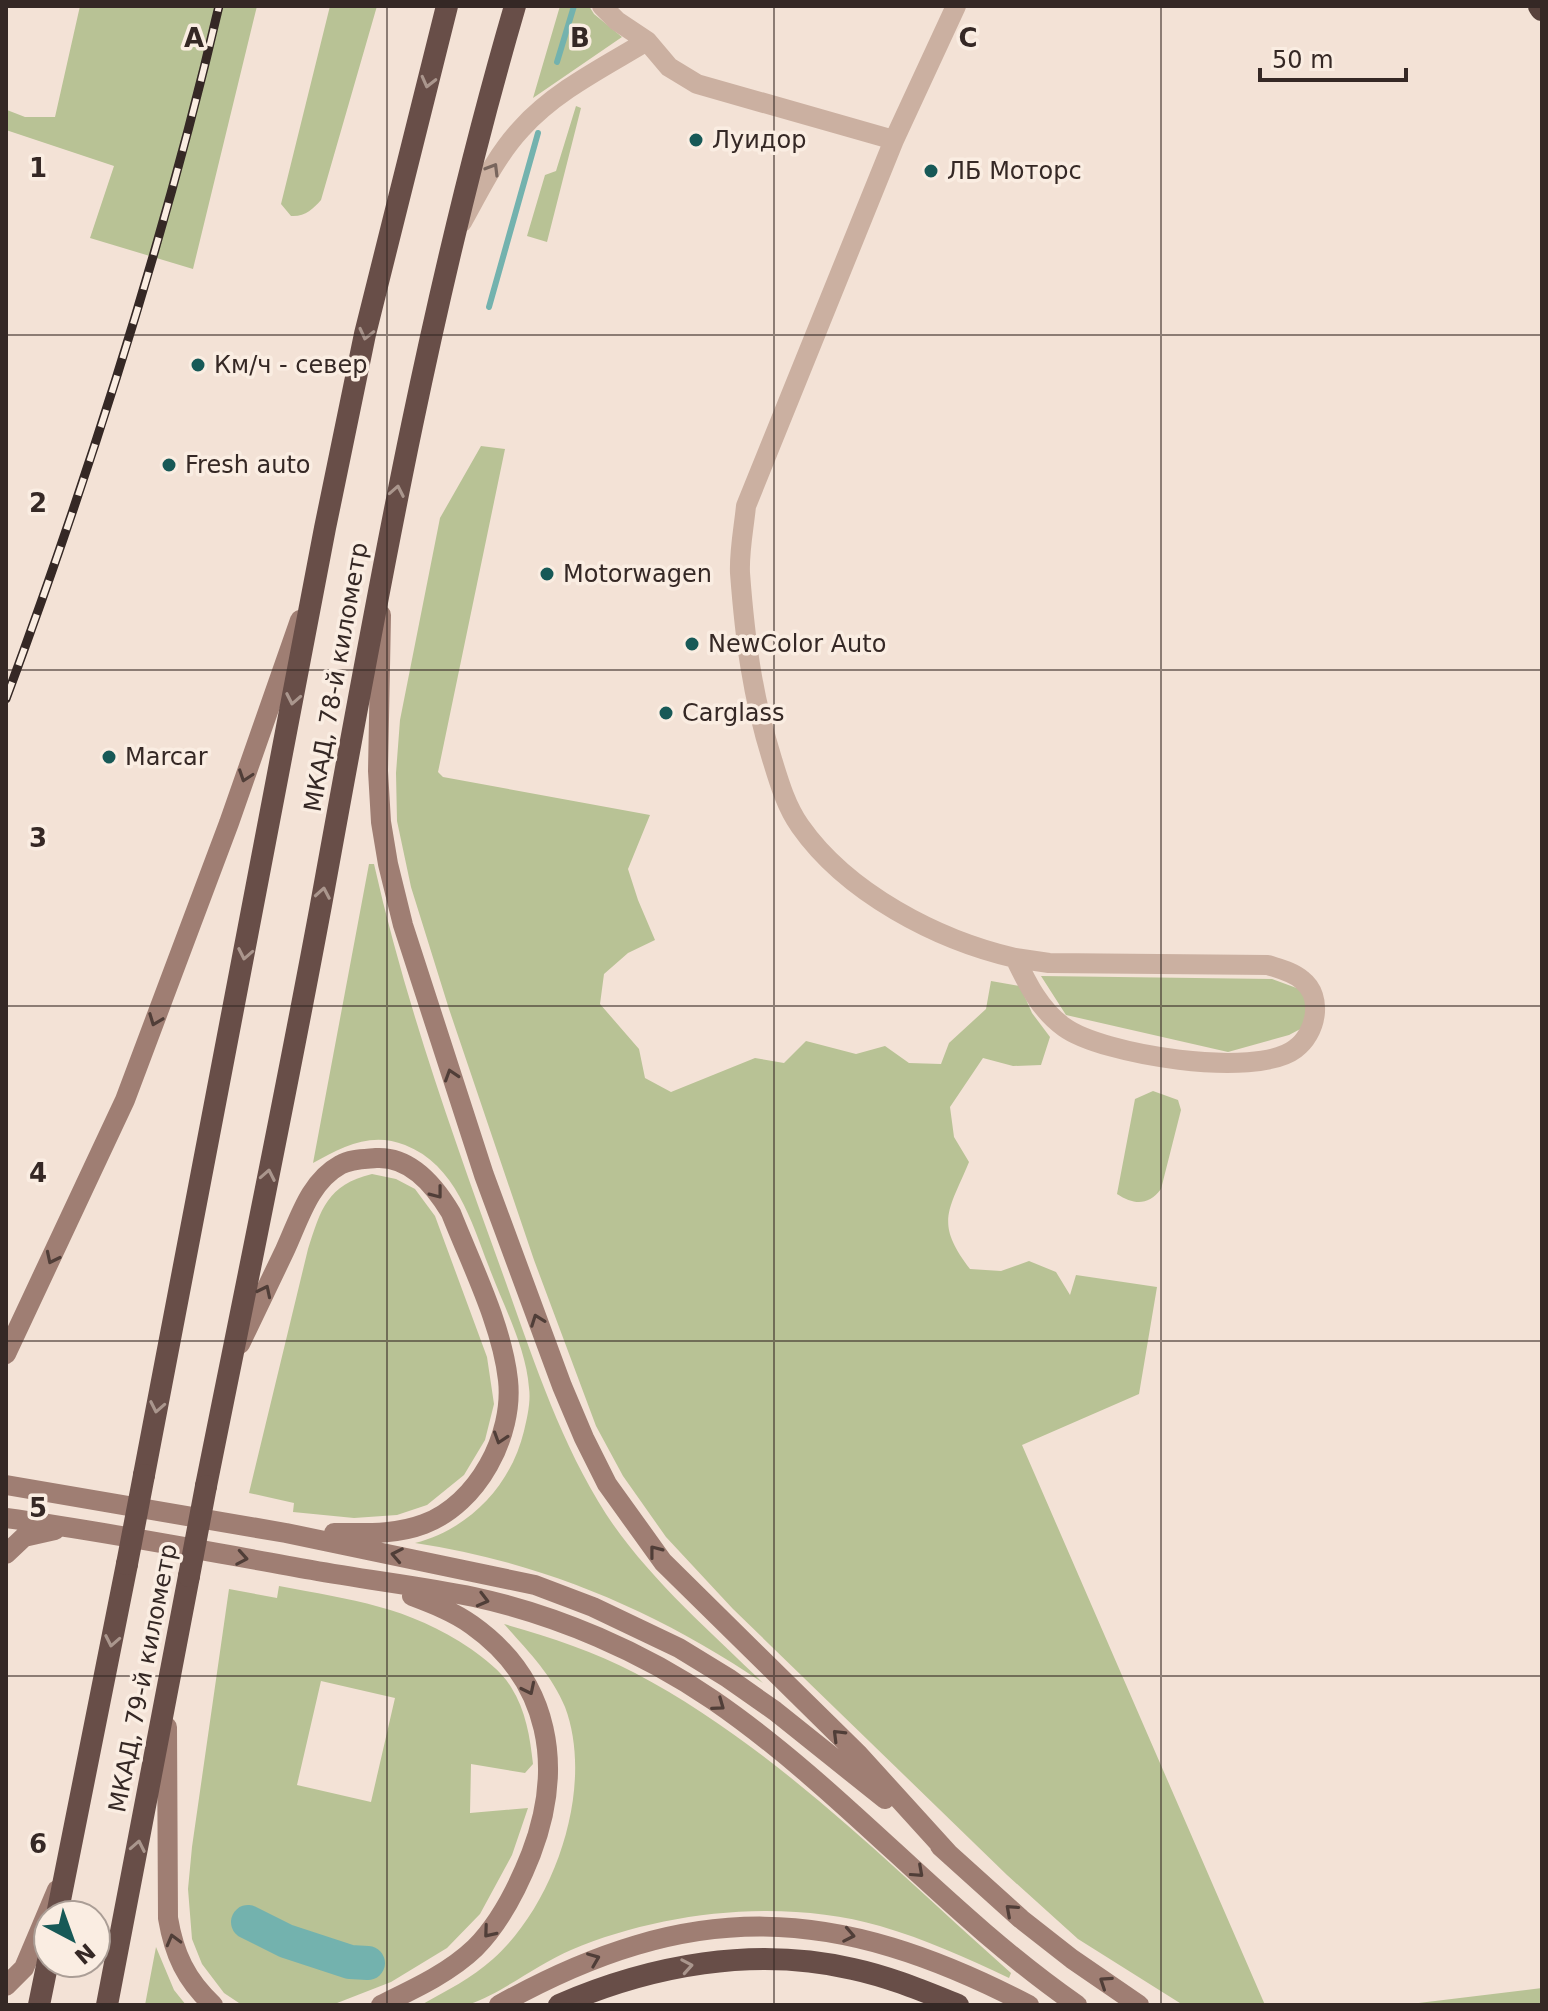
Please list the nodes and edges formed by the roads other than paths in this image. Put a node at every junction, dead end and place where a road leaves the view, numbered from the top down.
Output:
1 (447, 6) edge
2 (515, 6) edge
3 (602, 6) edge
4 (956, 6) edge
5 (647, 41) junction
6 (894, 140) junction
7 (455, 236) junction
8 (382, 568) junction
9 (317, 570) junction
10 (1015, 958) junction
11 (170, 1340) joint
12 (6, 1354) edge
13 (231, 1362) junction
14 (6, 1485) edge
15 (6, 1518) edge
16 (83, 1528) junction
17 (286, 1533) junction
18 (6, 1554) edge
19 (378, 1583) junction
20 (167, 1694) junction
21 (948, 1853) junction
22 (65, 1871) junction
23 (60, 1899) edge
24 (44, 1979) edge
25 (6, 1986) edge
26 (39, 2005) edge
27 (107, 2005) edge
28 (213, 2005) edge
29 (381, 2005) edge
30 (499, 2005) edge
31 (559, 2005) edge
32 (958, 2005) edge
33 (1029, 2005) edge
34 (1077, 2005) edge
35 (1139, 2005) edge

1 -> 9 highway, МКАД, 78-й километр
2 - 7 highway, МКАД, 78-й километр
3 - 5 street
4 - 6 street
5 - 6 street
7 -> 5 street
6 - 10 street
8 -> 7 highway, МКАД, 78-й километр
13 -> 8 highway, МКАД, 78-й километр
21 -> 8 main road
9 -> 11 highway, МКАД, 78-й километр
9 -> 12 main road
10 - 10 street
11 -> 22 highway, МКАД, 79-й километр, bridge
13 -> 17 main road
13 - 20 highway, МКАД, 79-й километр, bridge
14 - 17 main road
15 - 16 main road
16 - 18 main road
16 -> 19 main road
21 -> 17 main road
19 -> 29 main road
19 -> 34 main road
27 -> 20 highway, МКАД, 79-й километр
28 -> 20 main road
35 -> 21 main road
22 - 23 highway, МКАД, 79-й километр
22 - 25 main road
24 - 26 highway
30 -> 33 main road
31 -> 32 highway

